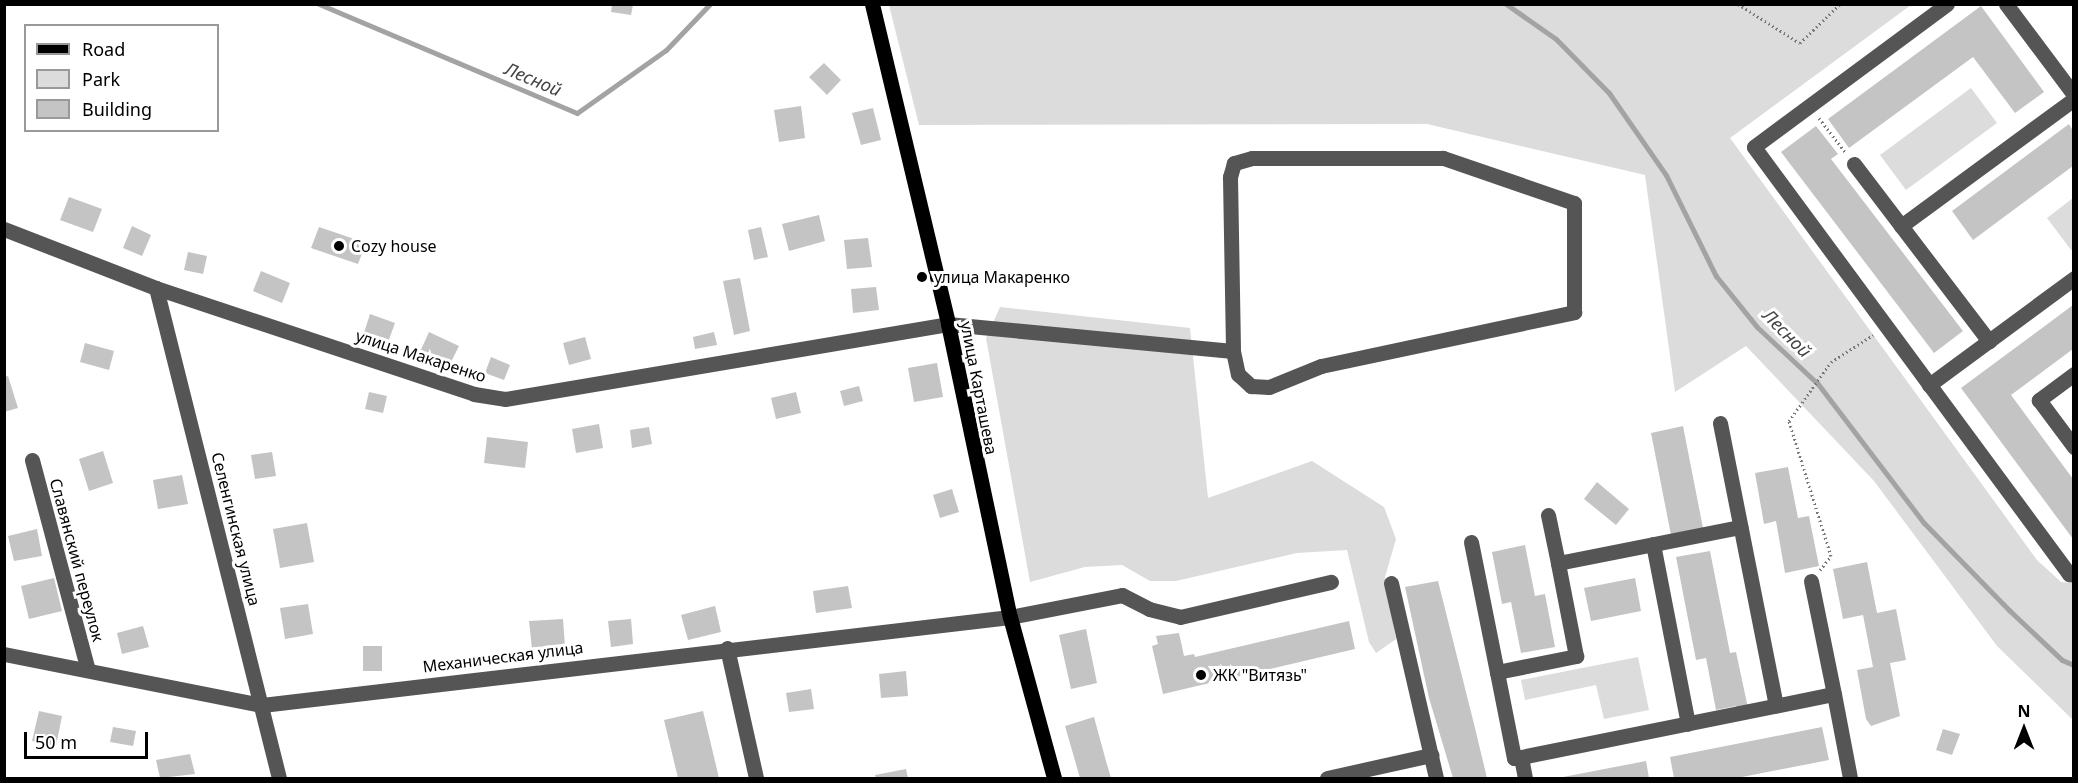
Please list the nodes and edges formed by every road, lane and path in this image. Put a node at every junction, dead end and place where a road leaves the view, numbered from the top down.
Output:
1 (872, 4) edge
2 (1738, 4) edge
3 (1840, 4) edge
4 (1947, 4) edge
5 (2006, 4) edge
6 (2073, 97) edge
7 (1810, 106) junction
8 (1854, 164) joint
9 (1901, 226) junction
10 (4, 229) edge
11 (2073, 281) edge
12 (156, 288) junction
13 (948, 324) junction
14 (1886, 326) junction
15 (1989, 341) junction
16 (1233, 351) junction
17 (2073, 374) edge
18 (1929, 385) junction
19 (1720, 423) dead end
20 (2073, 447) edge
21 (32, 460) dead end
22 (1548, 515) dead end
23 (1740, 527) junction
24 (1471, 542) dead end
25 (1653, 544) junction
26 (1558, 563) junction
27 (2073, 574) edge
28 (1811, 581) joint
29 (1331, 582) dead end
30 (1391, 583) dead end
31 (1010, 617) junction
32 (727, 648) junction
33 (4, 654) edge
34 (88, 670) junction
35 (1497, 672) junction
36 (1834, 694) junction
37 (262, 705) junction
38 (1776, 706) junction
39 (1688, 724) junction
40 (1431, 755) junction
41 (1521, 757) junction
42 (279, 778) edge
43 (756, 778) edge
44 (1054, 778) edge
45 (1327, 778) edge
46 (1436, 778) edge
47 (1525, 778) edge
48 (1850, 778) edge

1 - 13 main road, улица Карташева
2 - 3 path
4 - 7 street
5 - 6 street
6 - 9 street
7 - 8 path
7 - 14 street
8 - 9 street
9 - 15 street
10 - 12 street, улица Макаренко
11 - 15 street
12 - 13 street, улица Макаренко
12 - 37 street, Селенгинская улица
13 - 16 street, улица Макаренко
13 - 31 main road, улица Карташева
14 - 18 street
14 - 28 path
15 - 18 street
16 - 16 street
17 - 20 street
18 - 27 street
19 - 23 street
21 - 34 street, Славянский переулок
22 - 26 street
23 - 25 street
23 - 38 street
24 - 35 street
25 - 26 street
25 - 39 street
26 - 35 street
28 - 36 street
29 - 31 street, Механическая улица
30 - 40 street
31 - 32 street, Механическая улица
31 - 44 main road, улица Карташева
32 - 37 street, Механическая улица
32 - 43 street
33 - 34 street, Механическая улица
34 - 37 street, Механическая улица
35 - 41 street
36 - 38 street
36 - 48 street
37 - 42 street, Селенгинская улица
38 - 39 street
39 - 41 street
40 - 45 street
40 - 46 street
41 - 47 street

